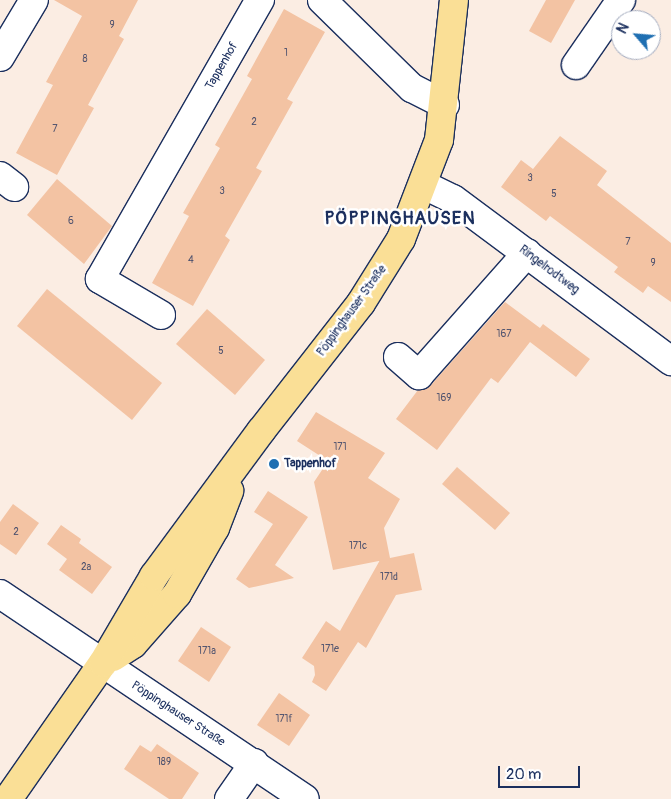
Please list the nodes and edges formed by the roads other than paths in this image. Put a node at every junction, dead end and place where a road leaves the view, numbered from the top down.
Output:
1 (34, 0) edge
2 (260, 0) edge
3 (322, 0) edge
4 (454, 0) edge
5 (621, 0) edge
6 (0, 57) edge
7 (576, 65) dead end
8 (445, 105) junction
9 (424, 185) junction
10 (527, 253) junction
11 (161, 315) dead end
12 (398, 357) dead end
13 (671, 361) edge
14 (0, 594) edge
15 (103, 663) junction
16 (254, 763) junction
17 (8, 799) edge
18 (229, 799) edge
19 (305, 799) edge

1 - 6 street
2 - 11 street, Tappenhof
3 - 8 street
4 - 8 main road, Pöppinghauser Straße
5 - 7 street
8 - 9 main road, Pöppinghauser Straße
9 - 10 street, Ringelrodtweg
9 - 15 main road, Pöppinghauser Straße
10 - 12 street
10 - 13 street, Ringelrodtweg
14 - 15 street
15 - 16 street, Pöppinghauser Straße
15 - 17 main road, Pöppinghauser Straße
16 - 18 street
16 - 19 street, Pöppinghauser Straße

